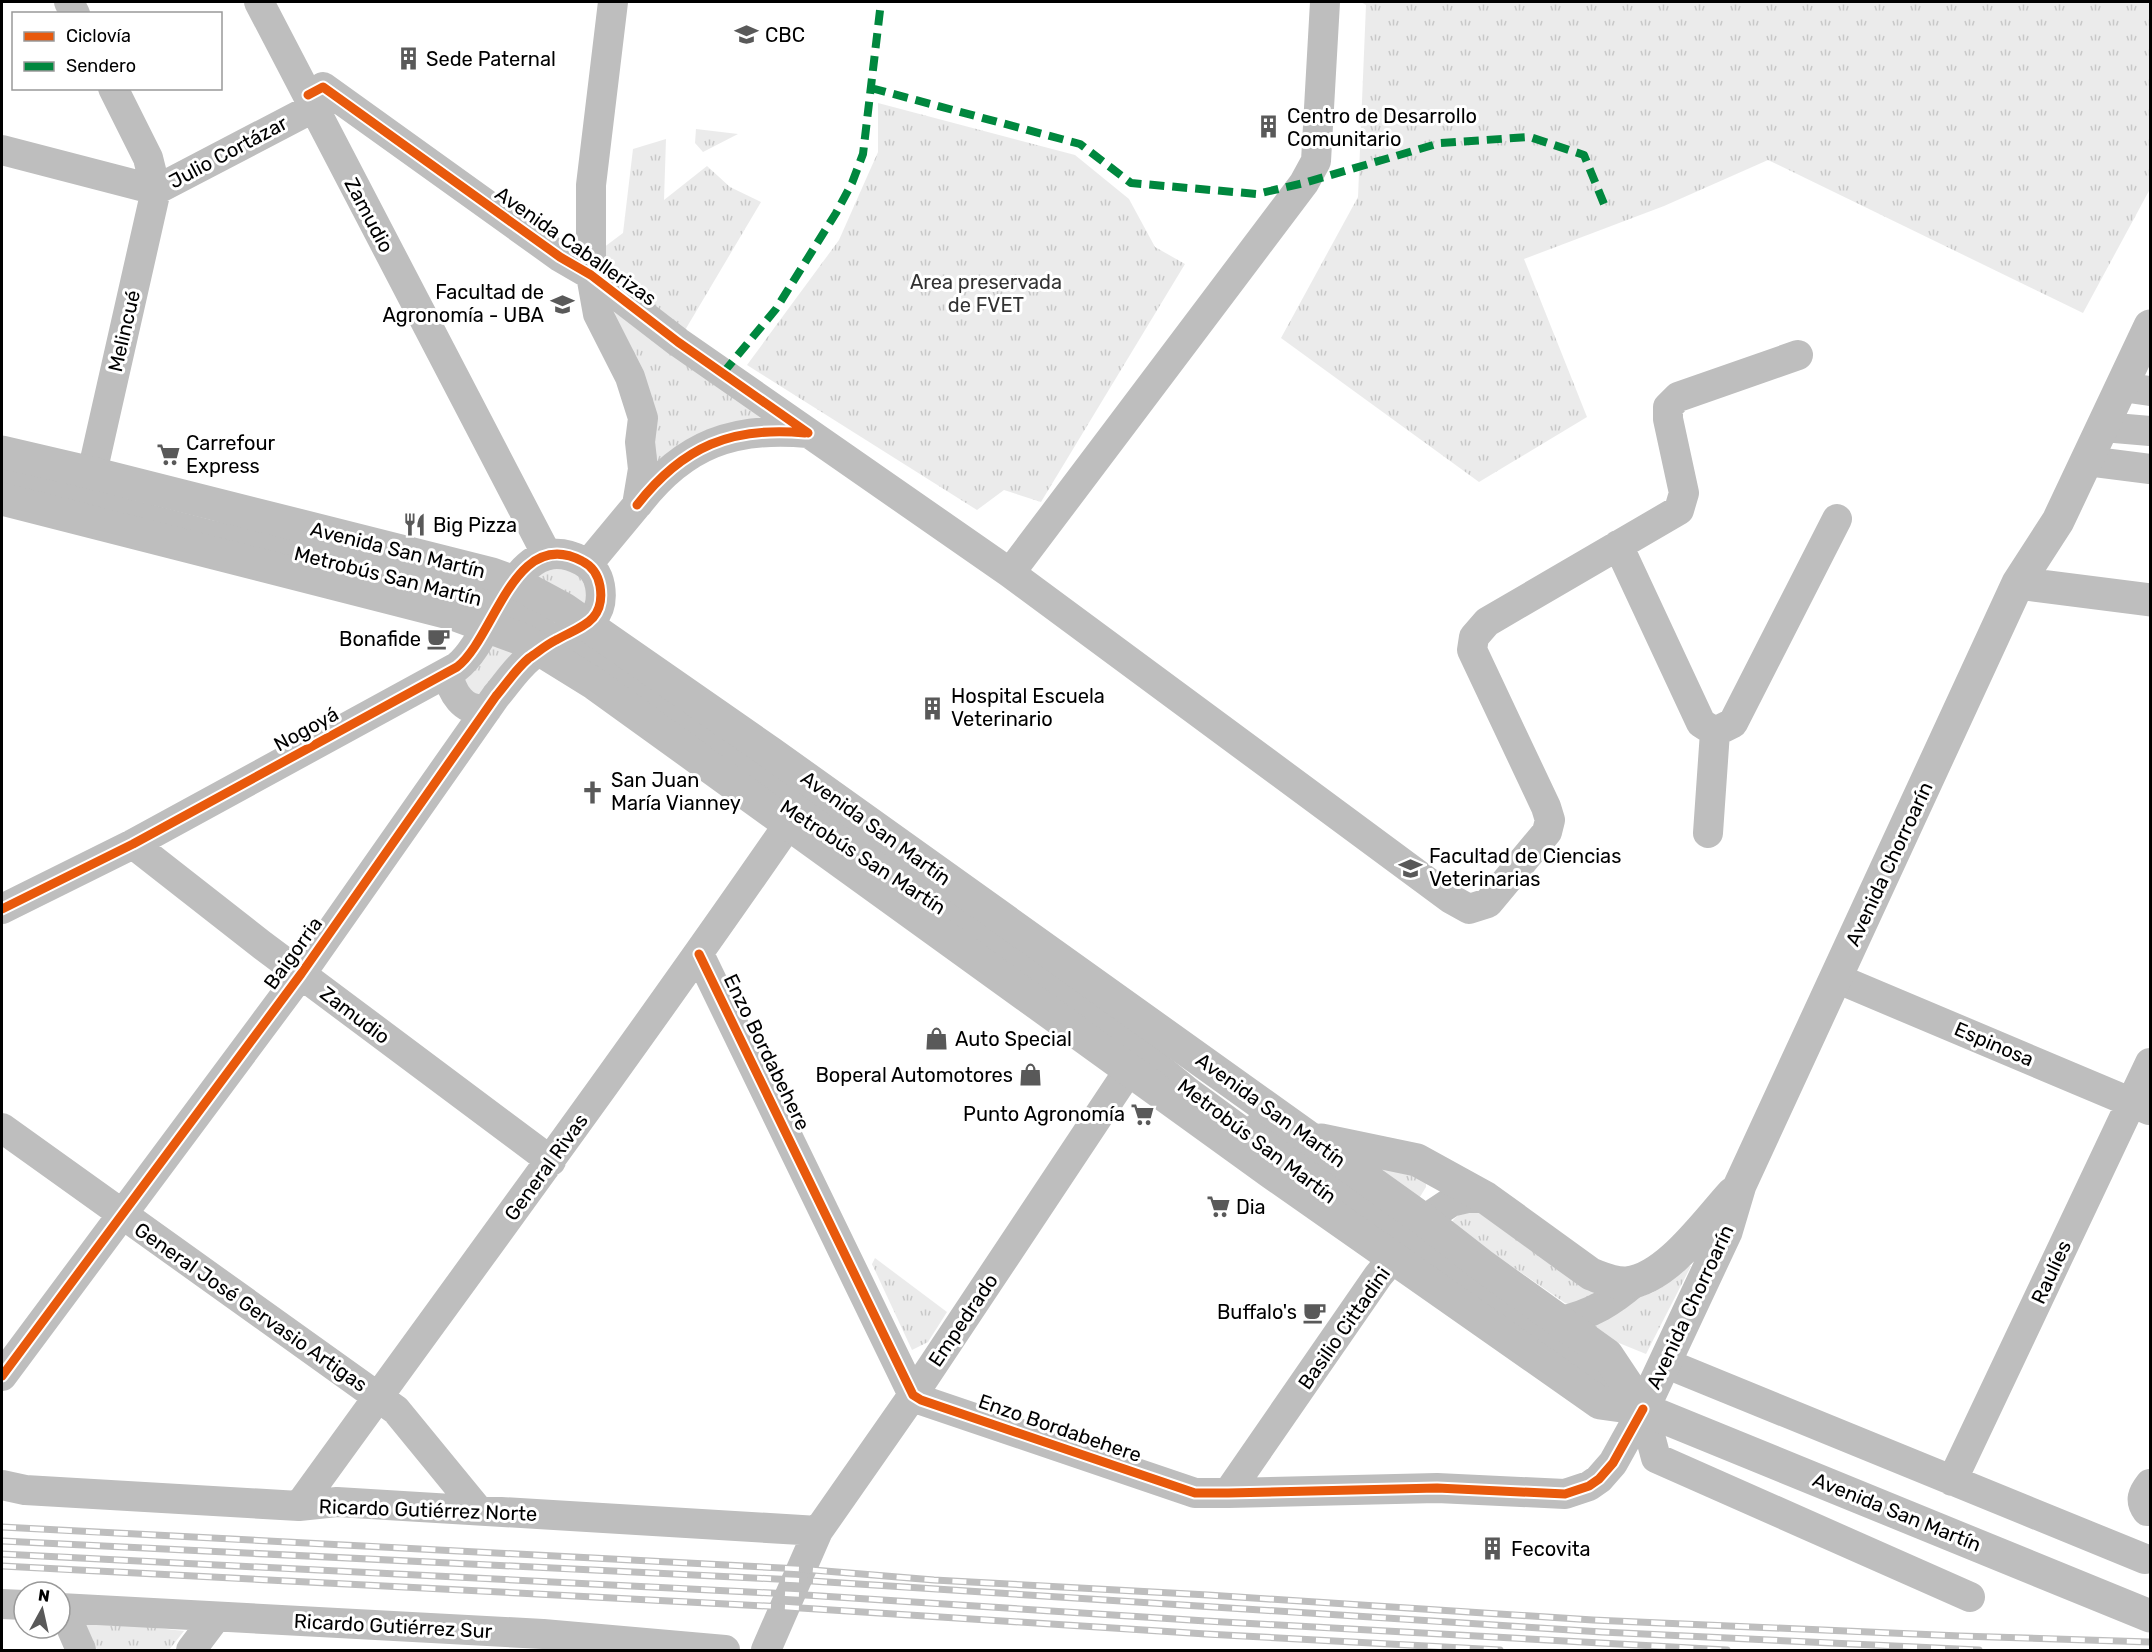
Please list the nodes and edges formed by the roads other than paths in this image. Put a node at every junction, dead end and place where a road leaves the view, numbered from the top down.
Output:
1 (259, 2) edge
2 (613, 2) edge
3 (1325, 2) edge
4 (114, 90) edge
5 (318, 97) junction
6 (2, 150) edge
7 (156, 190) junction
8 (591, 275) junction
9 (2151, 326) edge
10 (1798, 354) dead end
11 (2136, 389) edge
12 (2103, 427) junction
13 (2151, 431) edge
14 (808, 433) junction
15 (642, 451) junction
16 (2, 452) edge
17 (2087, 461) junction
18 (675, 464) junction
19 (2, 466) edge
20 (2150, 468) edge
21 (92, 472) junction
22 (2, 481) edge
23 (2, 499) edge
24 (637, 505) junction
25 (1837, 519) dead end
26 (1618, 545) junction
27 (547, 555) junction
28 (593, 557) junction
29 (1010, 573) junction
30 (2018, 584) junction
31 (2151, 600) edge
32 (501, 602) junction
33 (563, 637) junction
34 (448, 672) junction
35 (487, 709) junction
36 (1715, 732) junction
37 (771, 753) junction
38 (788, 825) junction
39 (1708, 833) dead end
40 (856, 837) junction
41 (133, 844) junction
42 (2, 909) edge
43 (699, 954) junction
44 (301, 974) junction
45 (1836, 978) junction
46 (1143, 1048) junction
47 (2151, 1063) edge
48 (2141, 1106) edge
49 (2, 1128) edge
50 (1307, 1137) junction
51 (551, 1161) junction
52 (1740, 1185) junction
53 (1486, 1198) junction
54 (121, 1215) junction
55 (1408, 1239) junction
56 (1636, 1281) junction
57 (1561, 1321) junction
58 (1665, 1363) junction
59 (2, 1376) edge
60 (912, 1395) junction
61 (378, 1397) junction
62 (1643, 1409) junction
63 (1952, 1481) junction
64 (2151, 1484) edge
65 (2, 1485) edge
66 (1228, 1494) junction
67 (299, 1506) junction
68 (478, 1510) junction
69 (2151, 1511) edge
70 (818, 1531) junction
71 (2145, 1559) dead end
72 (1970, 1597) dead end
73 (72, 1610) edge
74 (2151, 1616) edge
75 (216, 1617) junction
76 (72, 1631) edge
77 (81, 1650) edge
78 (191, 1650) edge
79 (724, 1650) edge
80 (766, 1650) edge

1 - 5 street, Zamudio
2 - 8 street
3 - 29 street
4 - 7 street
5 - 7 street, Julio Cortázar
5 - 8 street, Avenida Caballerizas
5 - 27 street, Zamudio
6 - 7 street, Julio Cortázar
7 - 21 street, Melincué
8 - 14 street, Avenida Caballerizas
8 - 15 street
9 - 11 main road, Avenida Chorroarín
10 - 26 street
11 - 12 main road, Avenida Chorroarín
12 - 13 street
12 - 17 main road, Avenida Chorroarín
14 - 18 street
14 - 29 street, Avenida Caballerizas
15 - 18 street
15 - 24 street
16 - 21 main road, Avenida San Martín
17 - 20 street
17 - 30 main road, Avenida Chorroarín
18 - 24 street
19 - 32 street, Metrobús San Martín
21 - 32 main road, Avenida San Martín
22 - 32 street, Metrobús San Martín
23 - 32 main road, Avenida San Martín
24 - 28 street
25 - 36 street
26 - 29 street, Avenida Caballerizas
26 - 36 street
27 - 28 street
27 - 32 street, Nogoyá
28 - 33 street, Baigorria
30 - 31 main road
30 - 45 main road, Avenida Chorroarín
32 - 33 main road, Avenida San Martín
32 - 33 main road, Avenida San Martín
32 - 34 street, Nogoyá
33 - 35 street, Baigorria
33 - 37 main road, Avenida San Martín
33 - 38 main road, Avenida San Martín
33 - 40 street, Metrobús San Martín
33 - 46 street, Metrobús San Martín
34 - 35 street
34 - 41 street, Nogoyá
35 - 44 street, Baigorria
36 - 39 street
37 - 40 street, Metrobús San Martín
37 - 46 main road, Avenida San Martín
38 - 43 street, General Rivas
38 - 46 main road, Avenida San Martín
40 - 46 street, Metrobús San Martín
41 - 42 street, Nogoyá
41 - 44 street, Zamudio
43 - 51 street, General Rivas
43 - 60 street, Enzo Bordabehere
44 - 51 street, Zamudio
44 - 54 street, Baigorria
45 - 48 street, Espinosa
45 - 52 main road, Avenida Chorroarín
46 - 50 main road, Avenida San Martín
46 - 55 main road, Avenida San Martín
46 - 60 street, Empedrado
47 - 48 street, Raulíes
48 - 63 street, Raulíes
49 - 54 street, General José Gervasio Artigas
50 - 53 main road
50 - 55 main road, Avenida San Martín
51 - 61 street, General Rivas
52 - 56 main road
52 - 58 main road, Avenida Chorroarín
53 - 55 street, Basilio Cittadini
53 - 56 main road
54 - 59 street, Baigorria
54 - 61 street, General José Gervasio Artigas
55 - 57 main road, Avenida San Martín
55 - 62 main road, Avenida San Martín
55 - 66 street, Basilio Cittadini
56 - 57 street
57 - 62 main road, Avenida San Martín
58 - 62 main road, Avenida Chorroarín
58 - 63 street
60 - 66 street, Enzo Bordabehere
60 - 70 street, Empedrado
61 - 67 street, General Rivas
61 - 68 street, General José Gervasio Artigas
62 - 66 street, Enzo Bordabehere
62 - 72 street, Avenida San Martín
62 - 74 main road, Avenida San Martín
63 - 71 street
64 - 69 street
65 - 67 street, Ricardo Gutiérrez Norte
67 - 68 street, Ricardo Gutiérrez Norte
68 - 70 street, Ricardo Gutiérrez Norte
70 - 80 street, Empedrado
73 - 75 street, Ricardo Gutiérrez Sur
75 - 78 street
75 - 79 street, Ricardo Gutiérrez Sur
76 - 77 street

